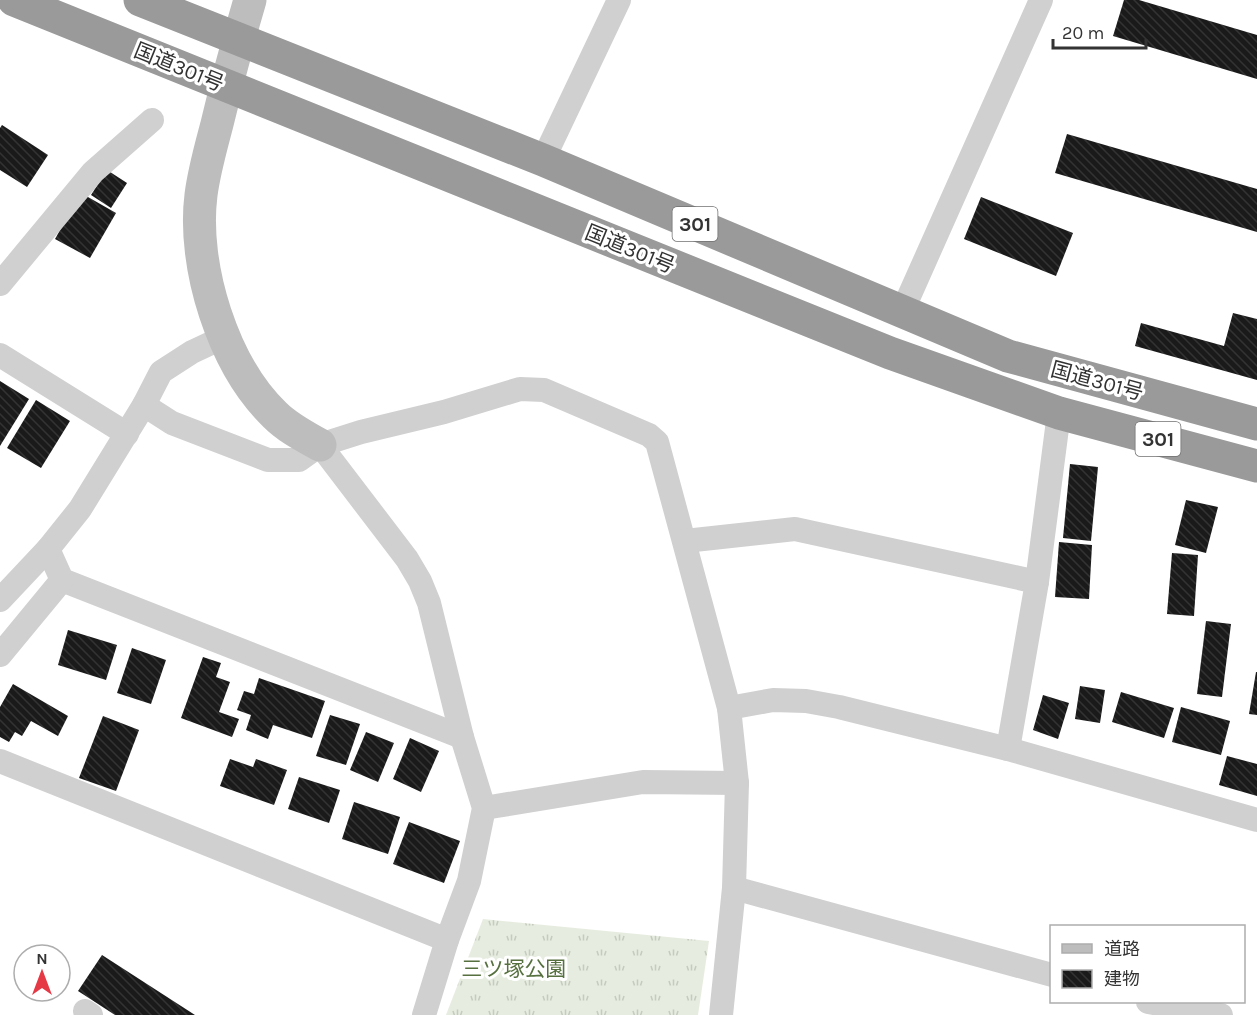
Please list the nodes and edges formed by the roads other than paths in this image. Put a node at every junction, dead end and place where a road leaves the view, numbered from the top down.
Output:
1 (14, 0) edge
2 (140, 0) edge
3 (250, 0) edge
4 (619, 0) edge
5 (1041, 0) edge
6 (239, 40) junction
7 (226, 86) junction
8 (152, 120) dead end
9 (543, 160) junction
10 (0, 284) edge
11 (902, 312) junction
12 (224, 337) junction
13 (0, 355) edge
14 (144, 405) junction
15 (1059, 413) junction
16 (1257, 424) edge
17 (127, 434) junction
18 (320, 445) junction
19 (1257, 466) edge
20 (685, 541) junction
21 (48, 549) junction
22 (62, 580) junction
23 (1037, 582) junction
24 (0, 600) edge
25 (0, 655) edge
26 (729, 708) junction
27 (462, 737) junction
28 (1008, 749) junction
29 (0, 761) edge
30 (737, 783) junction
31 (484, 808) junction
32 (1257, 820) edge
33 (734, 888) junction
34 (447, 940) junction
35 (1050, 974) edge
36 (1154, 1003) edge
37 (424, 1015) edge
38 (721, 1015) edge
39 (1221, 1015) edge

1 - 7 highway, 国道301号 / 301
2 - 6 highway, 国道301号 / 301
3 - 6 street
4 - 9 street
5 - 11 street
6 - 7 street
6 - 9 highway, 国道301号 / 301
7 - 12 street
7 - 15 highway, 国道301号 / 301
8 - 10 street
9 - 11 highway, 国道301号 / 301
11 - 16 highway, 国道301号 / 301
12 - 14 street
12 - 18 street
13 - 17 street
14 - 17 street
14 - 18 street
15 - 19 highway, 国道301号 / 301
15 - 23 street
17 - 21 street
18 - 20 street
18 - 27 street
20 - 23 street
20 - 26 street
21 - 22 street
21 - 24 street
22 - 25 street
22 - 27 street
23 - 28 street
26 - 28 street
26 - 30 street
27 - 31 street
28 - 32 street
29 - 34 street
30 - 31 street
30 - 33 street
31 - 34 street
33 - 35 street
33 - 38 street
34 - 37 street
36 - 39 street

